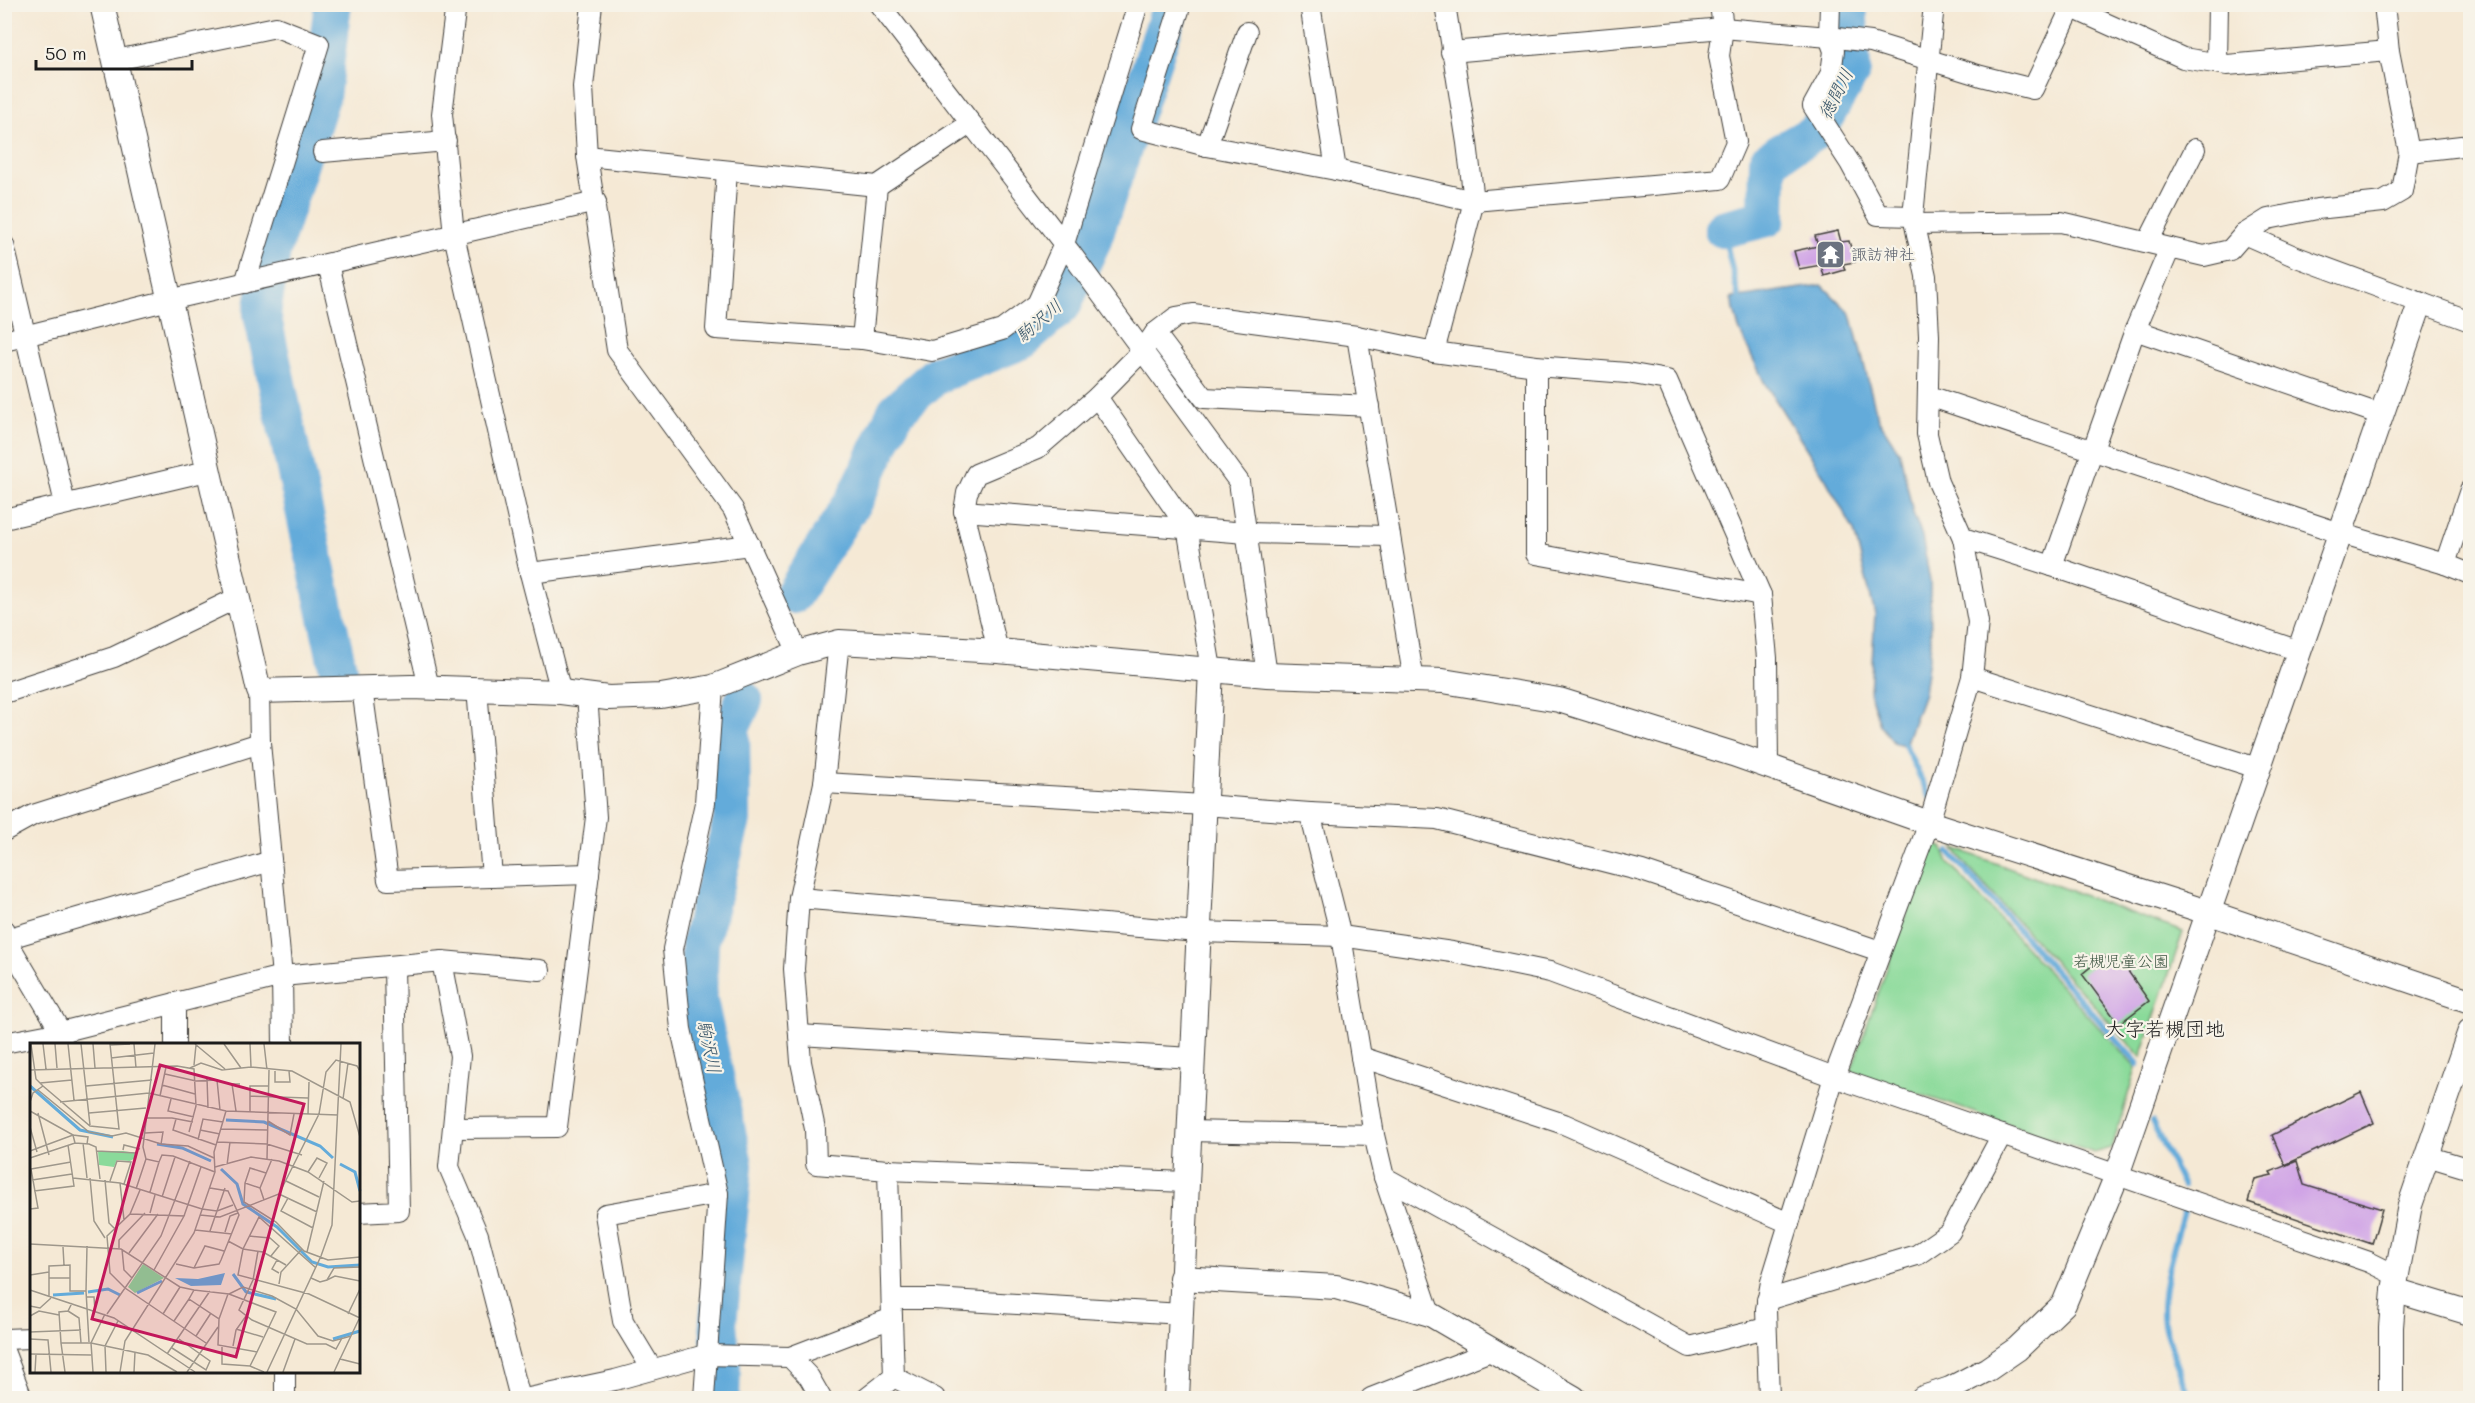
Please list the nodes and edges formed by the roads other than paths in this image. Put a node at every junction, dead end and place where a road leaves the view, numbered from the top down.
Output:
1 (102, 4) edge
2 (456, 4) edge
3 (592, 4) edge
4 (879, 4) edge
5 (1138, 4) edge
6 (1181, 4) edge
7 (1310, 4) edge
8 (1445, 4) edge
9 (1720, 4) edge
10 (1830, 4) edge
11 (1934, 4) edge
12 (2218, 4) edge
13 (2384, 4) edge
14 (2072, 6) edge
15 (1723, 28) junction
16 (1247, 32) dead end
17 (1834, 37) junction
18 (2390, 51) junction
19 (1451, 52) junction
20 (116, 60) junction
21 (1929, 60) junction
22 (2217, 63) junction
23 (970, 123) junction
24 (446, 141) junction
25 (2470, 145) edge
26 (1207, 146) junction
27 (2195, 150) dead end
28 (323, 152) dead end
29 (2409, 152) junction
30 (587, 156) junction
31 (1336, 170) junction
32 (728, 171) junction
33 (877, 186) junction
34 (1474, 201) junction
35 (596, 202) junction
36 (1914, 220) junction
37 (2244, 234) junction
38 (454, 235) junction
39 (2148, 242) junction
40 (4, 245) edge
41 (1067, 248) junction
42 (2170, 248) junction
43 (328, 264) junction
44 (245, 283) junction
45 (169, 300) junction
46 (2420, 304) junction
47 (2470, 321) edge
48 (2135, 330) junction
49 (1155, 333) junction
50 (25, 335) junction
51 (1357, 336) junction
52 (862, 339) junction
53 (4, 341) edge
54 (1143, 350) junction
55 (1434, 352) junction
56 (1536, 366) junction
57 (1929, 396) junction
58 (1097, 397) junction
59 (1369, 406) junction
60 (2382, 415) junction
61 (2093, 452) junction
62 (207, 471) junction
63 (2470, 490) edge
64 (65, 504) junction
65 (964, 511) junction
66 (4, 519) edge
67 (1187, 527) junction
68 (1247, 533) junction
69 (2340, 533) junction
70 (1390, 536) junction
71 (1963, 538) junction
72 (750, 545) junction
73 (2445, 564) junction
74 (2052, 566) junction
75 (530, 573) junction
76 (2470, 574) edge
77 (1761, 595) junction
78 (237, 598) junction
79 (839, 642) junction
80 (998, 651) junction
81 (2299, 651) junction
82 (798, 653) junction
83 (1211, 669) junction
84 (1267, 675) junction
85 (1972, 677) junction
86 (1414, 681) junction
87 (429, 687) junction
88 (713, 687) junction
89 (362, 688) junction
90 (477, 688) junction
91 (258, 691) junction
92 (561, 692) junction
93 (4, 693) edge
94 (587, 695) junction
95 (260, 743) junction
96 (1768, 766) junction
97 (2257, 768) junction
98 (824, 783) junction
99 (1204, 805) junction
100 (1310, 813) junction
101 (1929, 823) junction
102 (4, 831) edge
103 (271, 861) junction
104 (589, 874) junction
105 (492, 877) junction
106 (799, 898) junction
107 (2207, 912) junction
108 (1198, 932) junction
109 (5, 935) edge
110 (1341, 936) junction
111 (1880, 951) junction
112 (442, 961) junction
113 (394, 966) junction
114 (540, 970) dead end
115 (282, 976) junction
116 (2470, 1001) edge
117 (174, 1003) junction
118 (2470, 1031) edge
119 (799, 1035) junction
120 (62, 1038) edge
121 (4, 1043) edge
122 (175, 1043) edge
123 (283, 1043) edge
124 (1361, 1057) junction
125 (1192, 1058) junction
126 (1833, 1077) junction
127 (453, 1128) junction
128 (1188, 1131) junction
129 (1374, 1135) junction
130 (2002, 1135) junction
131 (2427, 1155) junction
132 (2470, 1169) edge
133 (888, 1170) junction
134 (2117, 1175) junction
135 (1384, 1177) junction
136 (1186, 1182) junction
137 (718, 1194) junction
138 (360, 1213) edge
139 (1789, 1223) junction
140 (1181, 1278) junction
141 (2396, 1283) junction
142 (1767, 1300) junction
143 (892, 1309) junction
144 (2470, 1313) edge
145 (1182, 1314) junction
146 (1430, 1314) junction
147 (1766, 1328) junction
148 (30, 1338) edge
149 (4, 1339) edge
150 (1493, 1350) junction
151 (4, 1351) edge
152 (705, 1355) junction
153 (790, 1357) junction
154 (652, 1369) junction
155 (285, 1373) edge
156 (894, 1377) junction
157 (2388, 1397) edge
158 (22, 1398) edge
159 (285, 1398) edge
160 (520, 1398) edge
161 (529, 1398) edge
162 (704, 1398) edge
163 (821, 1398) edge
164 (867, 1398) edge
165 (935, 1398) edge
166 (1177, 1398) edge
167 (1371, 1398) edge
168 (1574, 1398) edge
169 (1769, 1398) edge
170 (1923, 1398) edge

1 - 20 street
2 - 24 street
3 - 30 street
4 - 23 street
5 - 41 street
6 - 26 street
7 - 31 street
8 - 19 street
9 - 15 street
10 - 17 street
11 - 21 street
12 - 22 street
13 - 18 street
14 - 21 street
14 - 22 street
15 - 17 street
15 - 19 street
15 - 34 street
16 - 26 street
17 - 21 street
17 - 36 street
18 - 22 street
18 - 29 street
19 - 34 street
20 - 44 street
20 - 45 street
21 - 36 street
23 - 33 street
23 - 41 street
24 - 28 street
24 - 38 street
25 - 29 street
26 - 31 street
27 - 39 street
29 - 37 street
30 - 32 street
30 - 35 street
31 - 34 street
32 - 33 street
32 - 52 street
33 - 52 street
34 - 55 street
35 - 38 street
35 - 72 street
36 - 39 street
36 - 57 street
37 - 42 street
37 - 46 street
38 - 43 street
38 - 75 street
39 - 42 street
40 - 50 street
41 - 52 street
41 - 54 street
42 - 48 street
43 - 44 street
43 - 87 street
44 - 45 street
45 - 50 street
45 - 62 street
46 - 47 street
46 - 60 street
48 - 60 street
48 - 61 street
49 - 51 street
49 - 54 street
49 - 59 street
50 - 53 street
50 - 64 street
51 - 55 street
51 - 59 street
54 - 58 street
54 - 68 street
55 - 56 street
56 - 77 street
56 - 77 street
57 - 61 street
57 - 71 street
58 - 65 street
58 - 67 street
59 - 70 street
60 - 69 street
61 - 69 street
61 - 74 street
62 - 64 street
62 - 78 street
63 - 73 street
64 - 66 street
65 - 67 street
65 - 80 street
67 - 68 street
67 - 83 street
68 - 70 street
68 - 84 street
69 - 73 street
69 - 81 street
70 - 86 street
71 - 74 street
71 - 85 street
72 - 75 street
72 - 82 street
73 - 76 street
74 - 81 street
75 - 92 street
77 - 96 street
78 - 91 street
78 - 93 street
79 - 80 street
79 - 82 street
79 - 98 street
80 - 83 street
81 - 97 street
82 - 88 street
83 - 84 street
83 - 99 street
84 - 86 street
85 - 97 street
85 - 101 street
86 - 96 street
87 - 89 street
87 - 90 street
88 - 94 street
88 - 137 street
89 - 91 street
89 - 105 street
90 - 92 street
90 - 105 street
91 - 95 street
92 - 94 street
94 - 104 street
95 - 102 street
95 - 103 street
96 - 101 street
97 - 107 street
98 - 99 street
98 - 106 street
99 - 100 street
99 - 108 street
100 - 110 street
100 - 111 street
101 - 107 street
101 - 111 street
103 - 109 street
103 - 115 street
104 - 105 street
104 - 127 street
106 - 108 street
106 - 119 street
107 - 116 street
107 - 134 street
108 - 110 street
108 - 125 street
109 - 120 street
110 - 124 street
110 - 126 street
111 - 126 street
112 - 113 street
112 - 114 street
112 - 127 street
113 - 115 street
113 - 138 street
115 - 117 street
115 - 123 street
117 - 120 street
117 - 122 street
118 - 131 street
119 - 125 street
119 - 133 street
120 - 121 street
124 - 129 street
124 - 139 street
125 - 128 street
126 - 130 street
126 - 139 street
127 - 160 street
128 - 129 street
128 - 136 street
129 - 135 street
130 - 134 street
130 - 142 street
131 - 132 street
131 - 141 street
133 - 136 street
133 - 143 street
134 - 141 street
134 - 170 street
135 - 146 street
135 - 147 street
136 - 140 street
137 - 152 street
137 - 154 street
139 - 142 street
140 - 145 street
140 - 146 street
141 - 144 street
141 - 157 street
142 - 147 street
143 - 145 street
143 - 153 street
143 - 156 street
145 - 166 street
146 - 150 street
147 - 169 street
148 - 149 street
150 - 167 street
150 - 168 street
151 - 158 street
152 - 153 street
152 - 154 street
152 - 162 street
153 - 163 street
154 - 161 street
155 - 159 street
156 - 164 street
156 - 165 street

